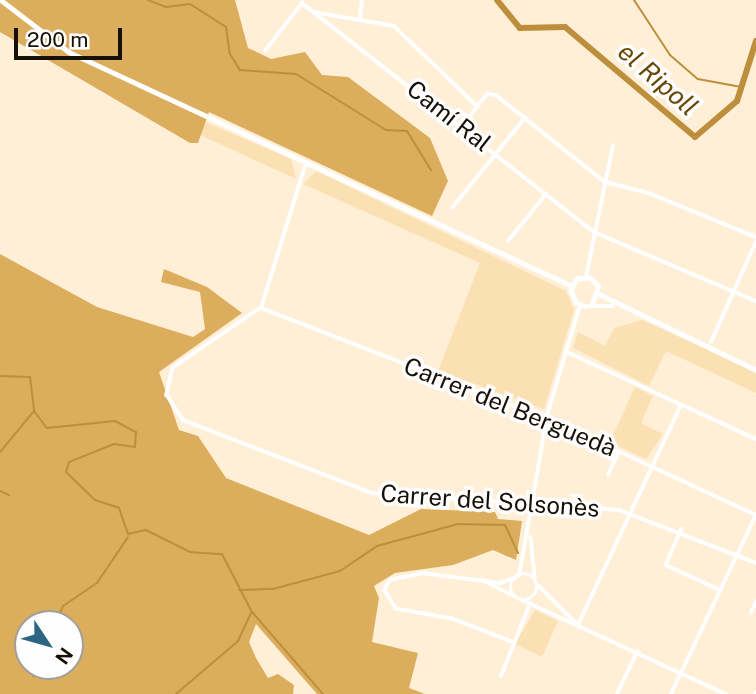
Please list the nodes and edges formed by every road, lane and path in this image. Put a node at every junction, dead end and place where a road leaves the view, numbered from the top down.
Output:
1 (1, 0) edge
2 (362, 0) edge
3 (314, 12) junction
4 (360, 18) junction
5 (265, 51) dead end
6 (477, 106) junction
7 (525, 118) junction
8 (462, 126) junction
9 (612, 146) dead end
10 (496, 153) junction
11 (306, 162) junction
12 (605, 182) junction
13 (546, 194) junction
14 (452, 208) dead end
15 (594, 232) junction
16 (756, 240) edge
17 (508, 241) dead end
18 (586, 277) junction
19 (572, 286) junction
20 (735, 291) junction
21 (599, 294) junction
22 (756, 300) edge
23 (592, 304) junction
24 (580, 305) junction
25 (619, 307) junction
26 (261, 308) junction
27 (711, 342) dead end
28 (567, 351) junction
29 (756, 370) edge
30 (681, 405) junction
31 (547, 418) junction
32 (756, 439) edge
33 (619, 451) junction
34 (652, 466) junction
35 (608, 475) dead end
36 (534, 502) junction
37 (630, 512) junction
38 (756, 515) edge
39 (682, 529) junction
40 (531, 531) junction
41 (737, 554) junction
42 (756, 563) edge
43 (517, 577) junction
44 (478, 578) junction
45 (536, 581) junction
46 (720, 590) junction
47 (518, 598) junction
48 (756, 602) edge
49 (530, 604) junction
50 (751, 614) dead end
51 (579, 625) junction
52 (512, 642) junction
53 (637, 652) junction
54 (681, 673) junction
55 (501, 676) dead end
56 (617, 694) edge
57 (671, 694) edge
58 (726, 694) edge

1 - 11 street
2 - 4 street
3 - 4 street
3 - 5 street, Camí Ral
3 - 8 street, Camí Ral
4 - 6 street
6 - 7 street
6 - 8 street
7 - 10 street
7 - 12 street
8 - 10 street, Camí Ral
9 - 12 street
10 - 13 street, Camí Ral
10 - 14 street
11 - 19 street
11 - 26 street
12 - 15 street
12 - 16 street
13 - 15 street, Camí Ral
13 - 17 street
15 - 18 street
15 - 20 street, Camí Ral
16 - 20 street
18 - 19 street
18 - 21 street
19 - 24 street
20 - 22 street, Camí Ral
20 - 27 street
21 - 23 street
21 - 25 street
23 - 24 street
23 - 25 street
24 - 28 street
25 - 29 street
26 - 31 street, Carrer del Berguedà
26 - 36 street, Carrer del Solsonès
28 - 30 street
28 - 31 street
30 - 32 street
30 - 34 street
31 - 33 street, Carrer del Berguedà
31 - 36 street
33 - 34 street, Carrer del Berguedà
33 - 35 street
34 - 37 street
34 - 38 street, Carrer del Berguedà
36 - 37 street, Carrer del Solsonès
36 - 40 street
37 - 39 street, Carrer del Solsonès
37 - 51 street
38 - 41 street
39 - 41 street, Carrer del Solsonès
39 - 46 street
40 - 43 street
40 - 45 street
41 - 42 street, Carrer del Solsonès
41 - 46 street
43 - 44 street
43 - 45 street
43 - 47 street
44 - 47 street
44 - 52 street
45 - 47 street
45 - 51 street
46 - 54 street
47 - 49 street
48 - 50 street
49 - 51 street
49 - 52 street
51 - 53 street
52 - 55 street
53 - 54 street
53 - 56 street
54 - 57 street
54 - 58 street

